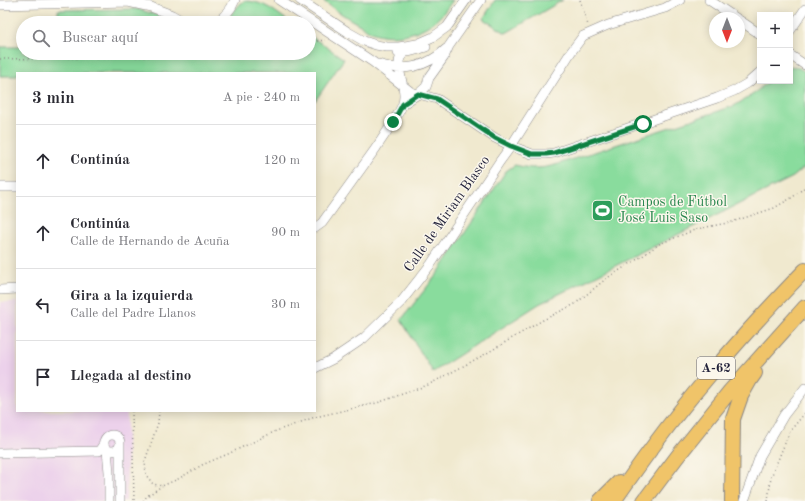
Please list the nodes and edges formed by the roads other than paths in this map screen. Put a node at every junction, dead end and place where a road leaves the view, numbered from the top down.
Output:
1 (235, 0) edge
2 (280, 0) edge
3 (300, 0) edge
4 (466, 0) edge
5 (481, 0) edge
6 (680, 0) edge
7 (709, 0) edge
8 (0, 5) edge
9 (805, 9) edge
10 (727, 12) edge
11 (174, 16) edge
12 (224, 16) edge
13 (304, 16) edge
14 (316, 24) edge
15 (745, 24) edge
16 (793, 27) edge
17 (757, 32) edge
18 (364, 41) junction
19 (449, 46) junction
20 (416, 48) junction
21 (404, 53) junction
22 (793, 57) edge
23 (373, 62) junction
24 (425, 63) junction
25 (805, 66) edge
26 (400, 68) junction
27 (757, 75) edge
28 (429, 78) junction
29 (404, 86) junction
30 (418, 94) junction
31 (437, 99) junction
32 (403, 104) junction
33 (511, 146) junction
34 (0, 187) edge
35 (16, 187) edge
36 (316, 227) edge
37 (805, 270) edge
38 (16, 289) edge
39 (0, 290) edge
40 (805, 307) edge
41 (316, 368) edge
42 (805, 388) edge
43 (120, 444) junction
44 (106, 451) junction
45 (0, 453) edge
46 (120, 458) junction
47 (634, 472) junction
48 (109, 501) edge
49 (120, 501) edge
50 (124, 501) edge
51 (600, 501) edge
52 (614, 501) edge
53 (644, 501) edge
54 (732, 501) edge
55 (744, 501) edge

1 - 12 street
2 - 13 street
3 - 18 street
4 - 20 street
5 - 19 street
6 - 33 street, Calle de Miriam Blasco
7 - 10 street
8 - 11 street
9 - 16 street
14 - 23 street
15 - 17 street
18 - 20 street
18 - 21 street
19 - 24 street
19 - 28 street
20 - 21 street
20 - 24 street
21 - 26 street
22 - 25 street
23 - 26 street
23 - 29 street
24 - 26 street
24 - 28 street
26 - 29 street
27 - 33 street
28 - 30 street
28 - 31 street
29 - 30 street
29 - 32 street
30 - 31 street
30 - 32 street
31 - 33 street
32 - 36 street
33 - 41 street, Calle de Miriam Blasco
34 - 35 street
37 - 47 highway, A-62
38 - 39 street
40 - 53 highway, A-62
40 - 54 highway
42 - 55 street
43 - 44 street
43 - 44 street
43 - 46 street
44 - 45 street
44 - 48 street
46 - 49 street
46 - 50 street
47 - 51 highway
47 - 52 highway, A-62

